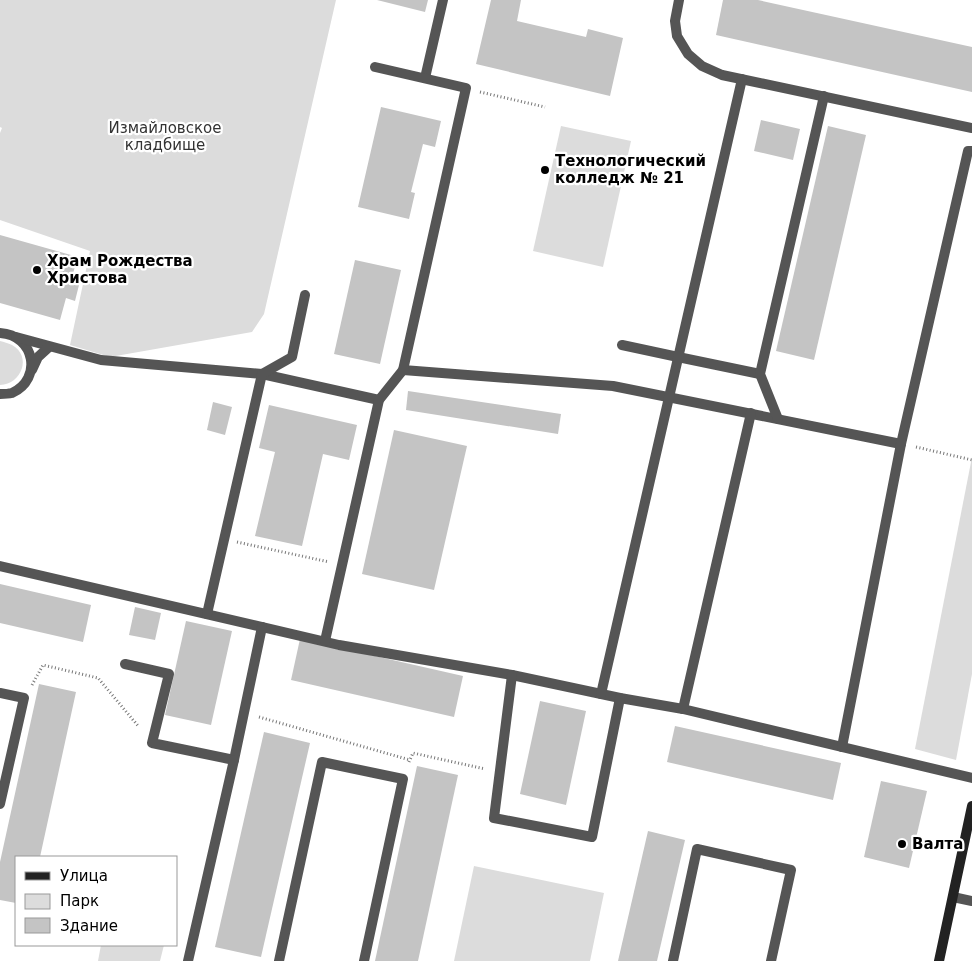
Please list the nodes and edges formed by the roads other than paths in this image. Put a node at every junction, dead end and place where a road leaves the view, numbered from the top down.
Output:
1 (443, 0) edge
2 (680, 0) edge
3 (375, 67) dead end
4 (425, 78) junction
5 (742, 79) junction
6 (824, 96) junction
7 (972, 128) edge
8 (972, 151) edge
9 (305, 295) dead end
10 (6, 334) edge
11 (622, 345) dead end
12 (49, 346) junction
13 (678, 358) junction
14 (403, 370) junction
15 (30, 374) junction
16 (262, 374) junction
17 (760, 374) junction
18 (5, 394) edge
19 (669, 398) junction
20 (379, 400) junction
21 (0, 402) edge
22 (751, 413) junction
23 (778, 419) junction
24 (901, 444) junction
25 (0, 566) edge
26 (207, 614) junction
27 (262, 627) junction
28 (325, 642) junction
29 (125, 664) dead end
30 (512, 674) junction
31 (0, 693) edge
32 (601, 694) junction
33 (620, 698) junction
34 (683, 709) junction
35 (842, 747) junction
36 (234, 760) junction
37 (972, 778) edge
38 (0, 804) edge
39 (972, 806) edge
40 (953, 897) junction
41 (972, 901) edge
42 (188, 961) edge
43 (279, 961) edge
44 (364, 961) edge
45 (673, 961) edge
46 (771, 961) edge
47 (939, 961) edge

1 - 4 lane
2 - 5 lane
3 - 4 lane
4 - 14 lane
5 - 6 lane
5 - 13 lane
6 - 7 lane
6 - 17 lane
8 - 24 lane
9 - 16 lane
10 - 12 lane
10 - 15 lane
11 - 13 lane
12 - 15 lane
12 - 16 lane
13 - 17 lane
13 - 19 lane
14 - 19 lane
14 - 20 lane
15 - 18 lane
16 - 20 lane
16 - 26 lane
17 - 23 lane
18 - 21 lane
19 - 22 lane
19 - 32 lane
20 - 28 lane
22 - 23 lane
22 - 34 lane
23 - 24 lane
24 - 35 lane
25 - 26 lane
26 - 27 lane
27 - 28 lane
27 - 36 lane
28 - 30 lane
29 - 36 lane
30 - 32 lane
30 - 33 lane
31 - 38 lane
32 - 33 lane
33 - 34 lane
34 - 35 lane
35 - 37 lane
36 - 42 lane
39 - 40 street
40 - 41 lane
40 - 47 street
43 - 44 lane
45 - 46 lane

